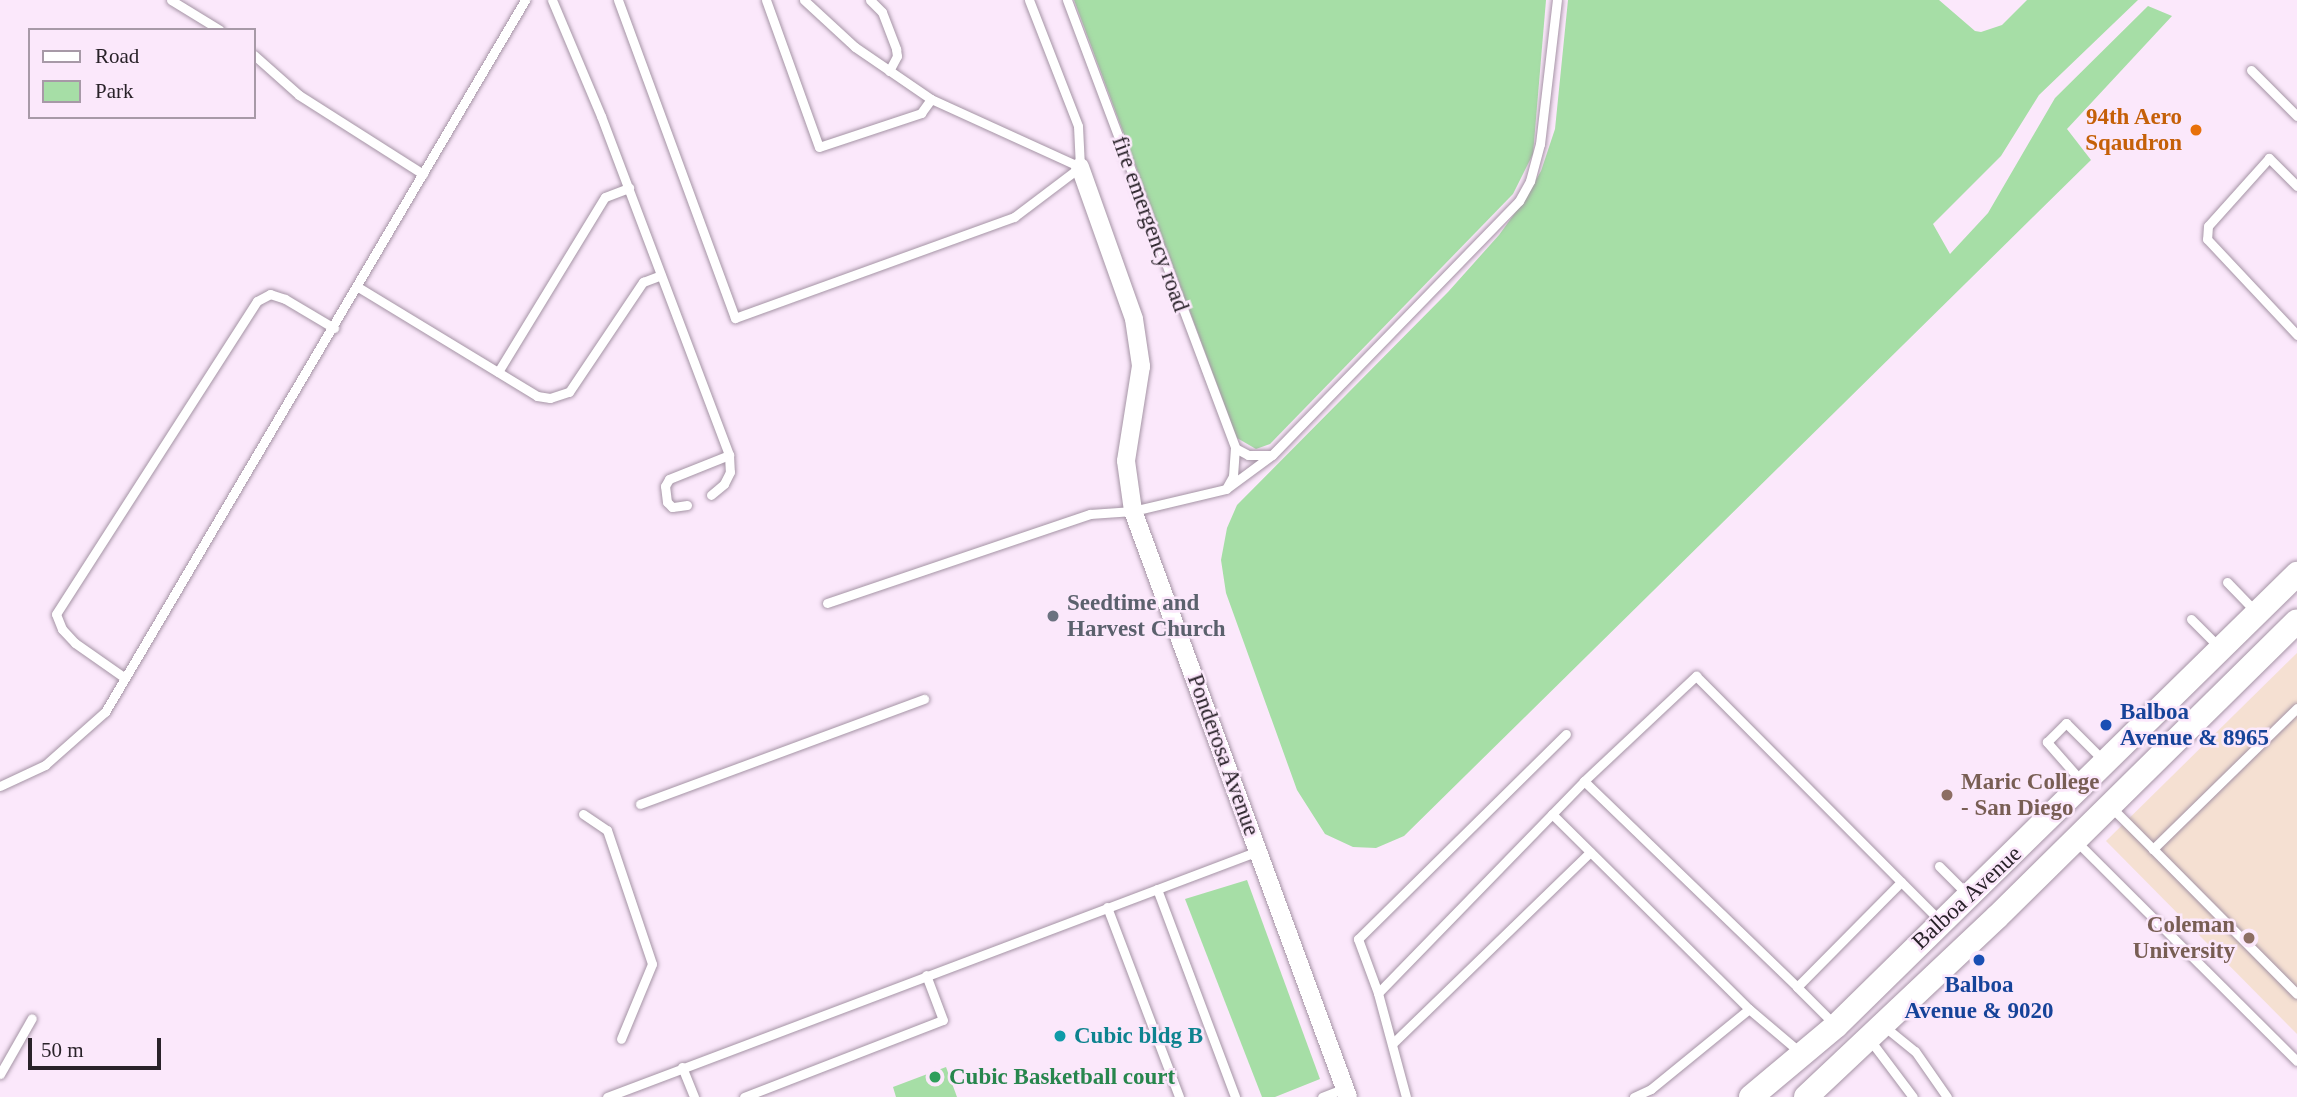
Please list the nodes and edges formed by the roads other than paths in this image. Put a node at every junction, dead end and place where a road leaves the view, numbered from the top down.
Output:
1 (171, 0) edge
2 (525, 0) edge
3 (552, 0) edge
4 (618, 0) edge
5 (766, 0) edge
6 (804, 0) edge
7 (870, 0) edge
8 (1029, 0) edge
9 (1068, 0) edge
10 (1557, 0) edge
11 (217, 28) edge
12 (256, 57) edge
13 (2251, 70) dead end
14 (888, 71) junction
15 (931, 99) junction
16 (2297, 116) edge
17 (1080, 167) junction
18 (424, 174) junction
19 (2297, 186) edge
20 (629, 188) junction
21 (661, 275) junction
22 (358, 287) junction
23 (334, 328) junction
24 (2297, 335) edge
25 (498, 372) junction
26 (1235, 448) junction
27 (1272, 455) junction
28 (729, 456) junction
29 (1226, 489) junction
30 (711, 495) dead end
31 (687, 505) dead end
32 (1133, 512) junction
33 (2297, 574) edge
34 (2227, 582) dead end
35 (827, 603) dead end
36 (2258, 613) junction
37 (2192, 619) dead end
38 (2297, 621) edge
39 (2221, 649) junction
40 (125, 678) junction
41 (924, 699) dead end
42 (2297, 708) edge
43 (1566, 734) dead end
44 (2106, 763) junction
45 (1584, 781) junction
46 (2085, 784) junction
47 (0, 786) edge
48 (640, 804) dead end
49 (2065, 804) junction
50 (2110, 806) junction
51 (583, 814) dead end
52 (1552, 814) junction
53 (2083, 832) junction
54 (2153, 849) junction
55 (1258, 851) junction
56 (1590, 852) junction
57 (1939, 866) dead end
58 (1901, 882) junction
59 (1157, 889) junction
60 (1969, 896) junction
61 (1107, 907) junction
62 (1941, 922) junction
63 (926, 975) junction
64 (1797, 987) junction
65 (2296, 991) edge
66 (1378, 993) junction
67 (1749, 1009) junction
68 (33, 1018) dead end
69 (1836, 1026) junction
70 (1876, 1032) junction
71 (621, 1039) dead end
72 (1392, 1044) junction
73 (1804, 1055) junction
74 (2297, 1061) edge
75 (682, 1067) junction
76 (0, 1074) edge
77 (1347, 1093) edge
78 (607, 1097) edge
79 (694, 1097) edge
80 (744, 1097) edge
81 (1179, 1097) edge
82 (1235, 1097) edge
83 (1322, 1097) edge
84 (1406, 1097) edge
85 (1634, 1097) edge
86 (1751, 1097) edge
87 (1806, 1097) edge
88 (1913, 1097) edge
89 (1947, 1097) edge

1 - 11 lane
2 - 18 lane
3 - 20 lane
4 - 17 lane
5 - 15 lane
6 - 14 lane
7 - 14 lane
8 - 17 lane
9 - 26 lane, fire emergency road
10 - 27 lane
12 - 18 lane
13 - 16 lane
14 - 15 lane
15 - 17 lane
17 - 32 street, Ponderosa Avenue
18 - 22 lane
19 - 24 lane
20 - 21 lane
20 - 25 lane
21 - 25 lane
21 - 28 lane
22 - 23 lane
22 - 25 lane
23 - 40 lane
23 - 40 lane
26 - 27 lane
26 - 29 lane, fire emergency road
27 - 29 lane
28 - 30 lane
28 - 31 lane
29 - 32 lane
32 - 35 lane
32 - 55 street, Ponderosa Avenue
33 - 36 main road, Balboa Avenue
34 - 36 lane
36 - 39 main road, Balboa Avenue
37 - 39 lane
38 - 50 main road, Balboa Avenue
39 - 44 main road, Balboa Avenue
40 - 47 lane
41 - 48 lane
42 - 54 lane
43 - 66 lane
44 - 46 main road, Balboa Avenue
44 - 46 lane
45 - 52 lane
45 - 58 lane
45 - 64 lane
46 - 49 main road, Balboa Avenue
49 - 53 main road
49 - 60 main road, Balboa Avenue
50 - 53 main road, Balboa Avenue
50 - 54 lane
51 - 71 lane
52 - 56 lane
52 - 66 lane
53 - 70 main road, Balboa Avenue
53 - 74 lane
54 - 65 lane
55 - 59 lane
55 - 77 street, Ponderosa Avenue
56 - 67 lane
56 - 72 lane
57 - 60 lane
58 - 62 lane
58 - 64 lane
59 - 61 lane
59 - 82 lane
60 - 62 main road, Balboa Avenue
61 - 63 lane
61 - 81 lane
62 - 69 main road, Balboa Avenue
63 - 75 lane
63 - 80 lane
64 - 69 lane
66 - 72 lane
67 - 73 lane
67 - 85 lane
68 - 76 lane
69 - 73 main road, Balboa Avenue
70 - 87 main road, Balboa Avenue
70 - 88 lane
70 - 89 lane
72 - 84 lane
73 - 86 main road, Balboa Avenue
75 - 78 lane
75 - 79 lane
77 - 83 lane

